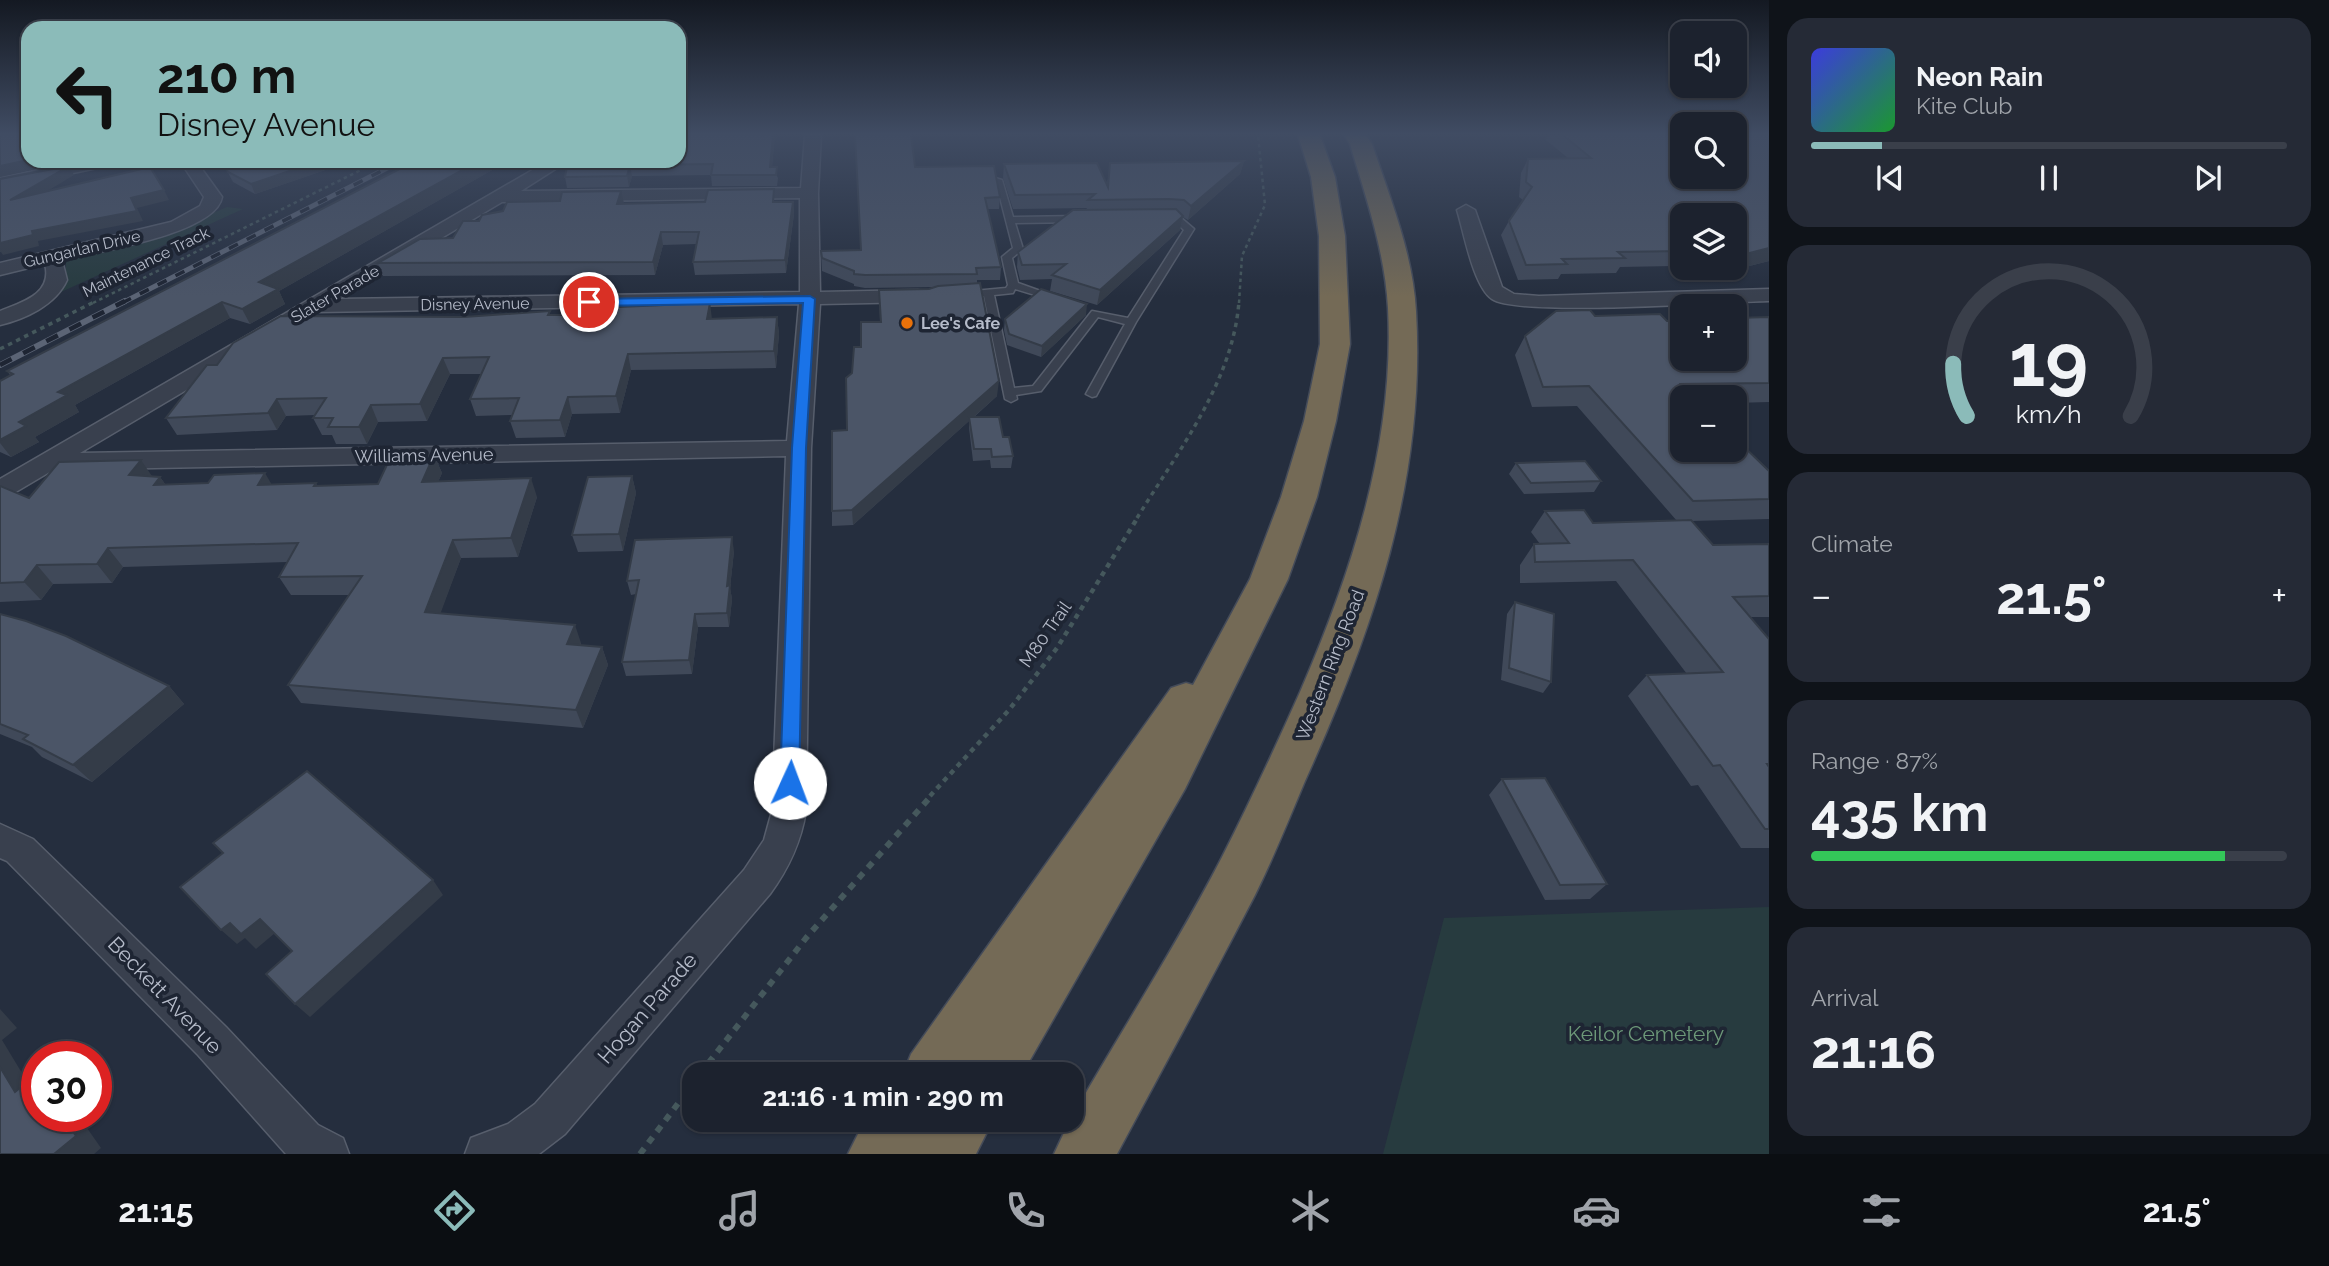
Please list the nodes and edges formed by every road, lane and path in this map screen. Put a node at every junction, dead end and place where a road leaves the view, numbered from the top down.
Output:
1 (207, 189) edge
2 (323, 189) edge
3 (515, 189) edge
4 (808, 189) edge
5 (1000, 189) edge
6 (1263, 189) edge
7 (1324, 189) edge
8 (1374, 189) edge
9 (808, 192) junction
10 (502, 197) junction
11 (1466, 210) dead end
12 (1153, 218) edge
13 (1089, 219) edge
14 (1011, 220) junction
15 (52, 257) junction
16 (0, 269) edge
17 (1013, 285) junction
18 (989, 294) junction
19 (928, 295) edge
20 (953, 295) edge
21 (1769, 295) edge
22 (1504, 297) junction
23 (810, 299) junction
24 (1064, 302) edge
25 (315, 306) junction
26 (0, 319) edge
27 (1509, 321) dead end
28 (1131, 322) junction
29 (0, 349) edge
30 (1092, 394) dead end
31 (799, 448) junction
32 (48, 462) junction
33 (0, 490) edge
34 (1269, 579) junction
35 (0, 840) edge
36 (1238, 877) junction
37 (709, 1062) edge
38 (938, 1062) edge
39 (997, 1062) edge
40 (682, 1098) edge
41 (892, 1132) edge
42 (956, 1132) edge
43 (327, 1154) edge
44 (487, 1154) edge
45 (640, 1154) edge
46 (878, 1154) edge
47 (942, 1154) edge
48 (1084, 1154) edge
49 (1111, 1154) edge

1 - 15 street, Gungarlan Drive
2 - 29 path, Maintenance Track
3 - 10 street, Slater Parade
4 - 9 street
5 - 14 lane
6 - 37 path, M80 Trail
7 - 34 highway
8 - 36 highway, Western Ring Road
9 - 10 street
9 - 23 street
10 - 25 street, Slater Parade
11 - 22 street
12 - 28 lane
13 - 14 lane
14 - 17 lane
15 - 16 street, Gungarlan Drive
15 - 26 street
17 - 18 lane
17 - 24 lane
18 - 20 lane
18 - 28 lane
19 - 23 street, Disney Avenue
21 - 22 street
22 - 27 street
23 - 25 street, Disney Avenue
23 - 31 street
25 - 32 street, Slater Parade
28 - 30 lane
31 - 32 street, Williams Avenue
31 - 44 street, Hogan Parade
32 - 33 street, Slater Parade
34 - 38 highway
34 - 39 highway
35 - 43 street, Beckett Avenue
36 - 48 highway, Western Ring Road
36 - 49 highway
40 - 45 path
41 - 46 highway
42 - 47 highway

